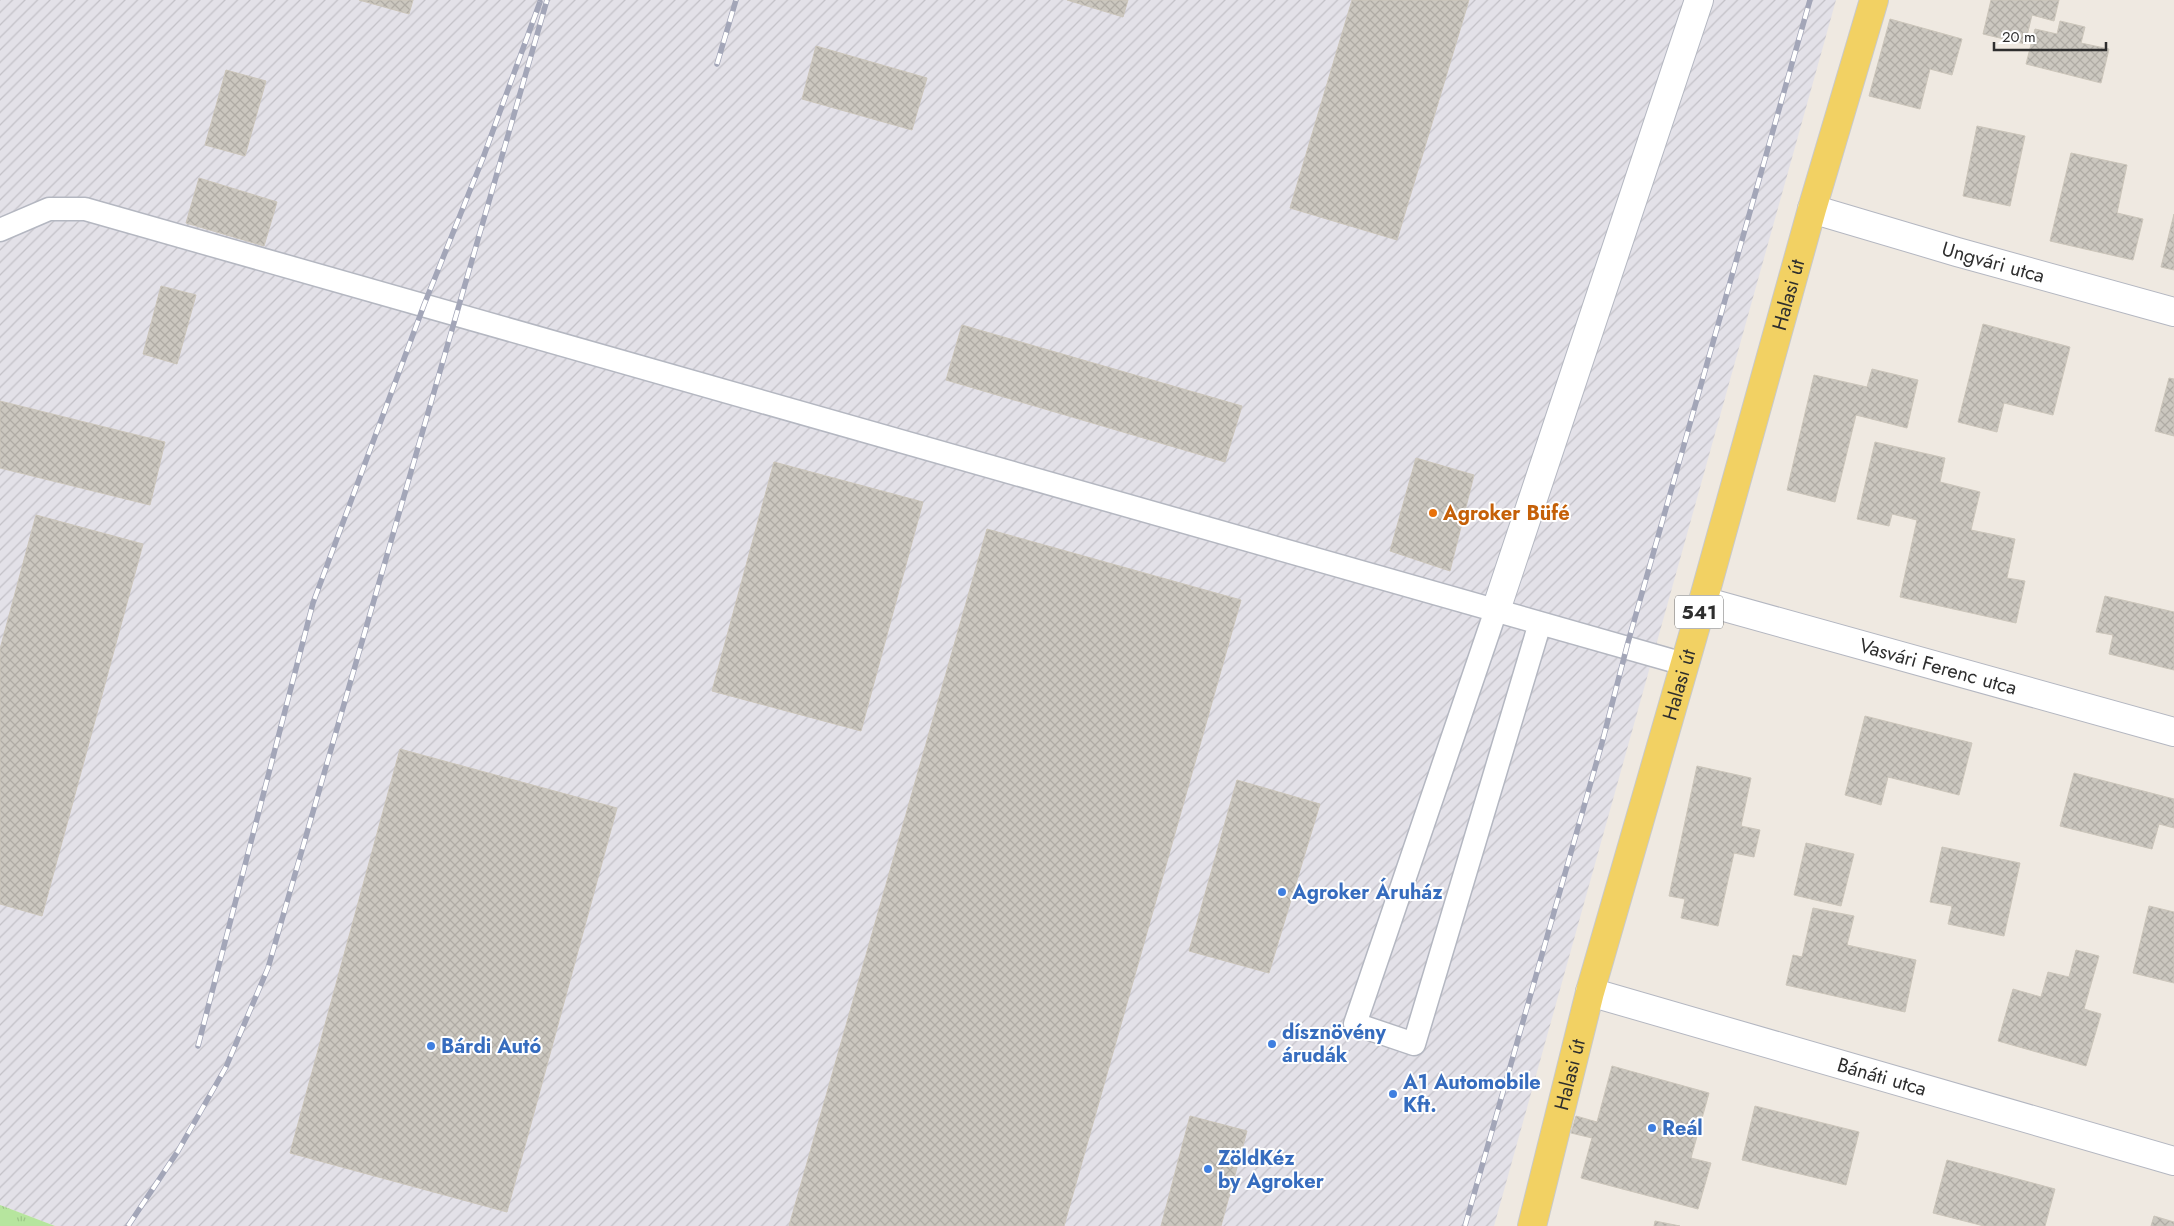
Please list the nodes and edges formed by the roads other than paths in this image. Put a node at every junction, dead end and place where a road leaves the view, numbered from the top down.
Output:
1 (1699, 0) edge
2 (1874, 0) edge
3 (1812, 209) junction
4 (0, 230) edge
5 (2174, 312) edge
6 (1702, 602) junction
7 (1496, 610) junction
8 (1540, 623) junction
9 (1684, 664) junction
10 (2174, 732) edge
11 (1590, 992) junction
12 (2174, 1162) edge
13 (1532, 1226) edge

1 - 7 street
2 - 3 main road, Halasi út / 541
3 - 5 street, Ungvári utca
3 - 6 main road, Halasi út / 541
4 - 7 lane
6 - 9 main road, Halasi út / 541
6 - 10 street, Vasvári Ferenc utca
7 - 8 lane
7 - 8 lane
8 - 9 lane
9 - 11 main road, Halasi út / 541
11 - 12 street, Bánáti utca
11 - 13 main road, Halasi út / 541

